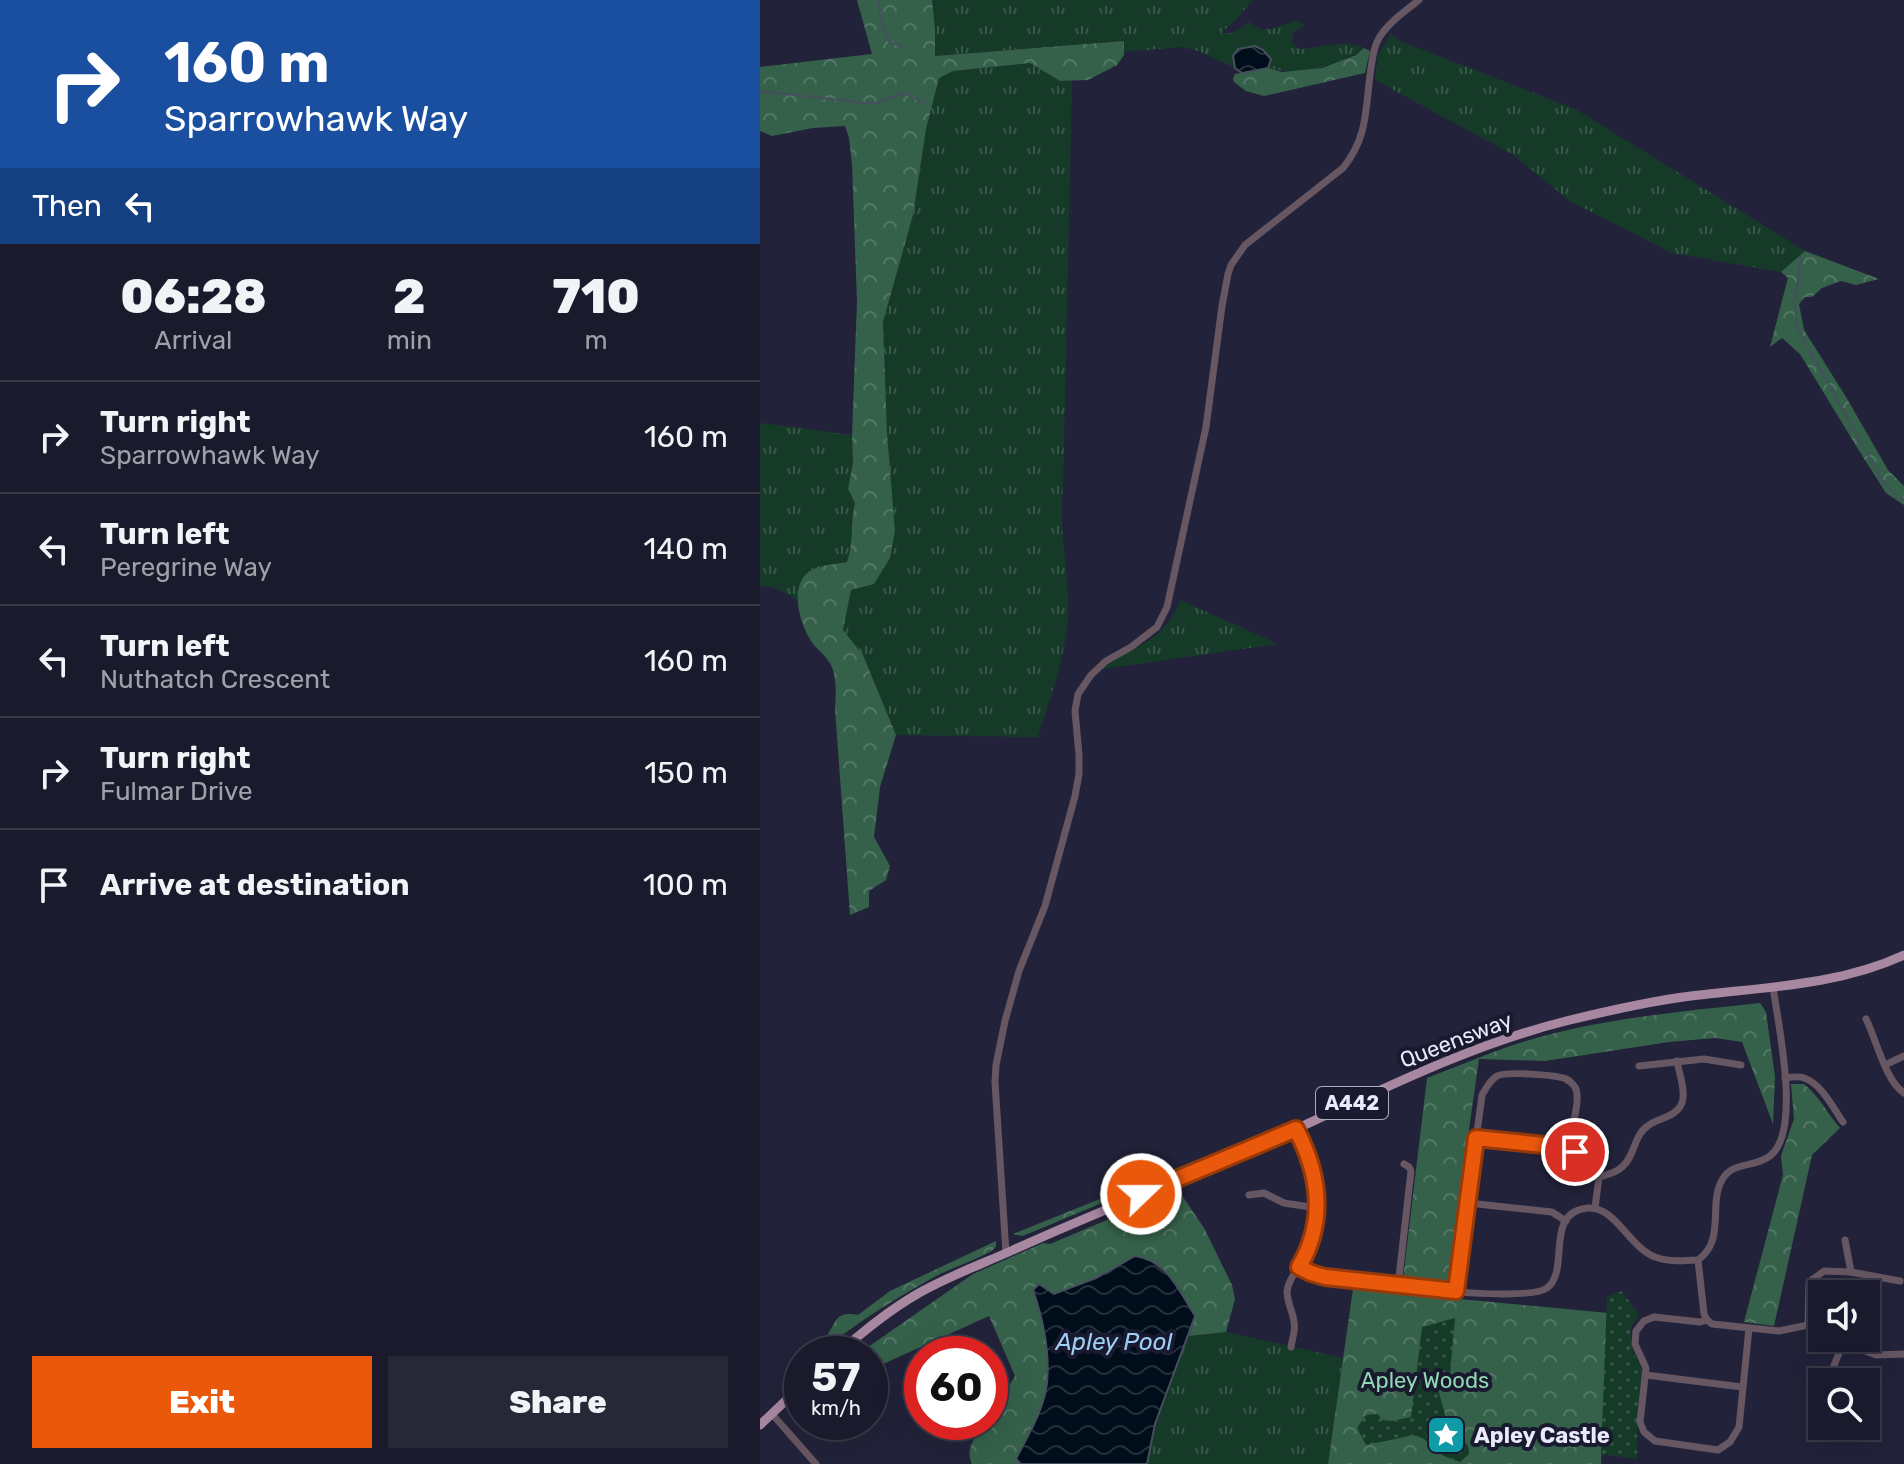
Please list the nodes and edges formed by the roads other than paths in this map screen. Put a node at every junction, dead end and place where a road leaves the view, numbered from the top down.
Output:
1 (1419, 0) edge
2 (1904, 955) edge
3 (1773, 987) junction
4 (1866, 1019) dead end
5 (1904, 1056) edge
6 (1677, 1061) junction
7 (1741, 1065) dead end
8 (1885, 1065) junction
9 (1639, 1066) dead end
10 (1785, 1078) junction
11 (1904, 1093) edge
12 (1843, 1122) dead end
13 (1296, 1129) junction
14 (1476, 1138) junction
15 (1566, 1148) junction
16 (1404, 1164) dead end
17 (1599, 1177) junction
18 (1249, 1195) dead end
19 (1468, 1203) junction
20 (1317, 1208) junction
21 (1595, 1208) junction
22 (1566, 1221) junction
23 (1845, 1240) dead end
24 (1006, 1253) junction
25 (1698, 1260) junction
26 (1299, 1267) junction
27 (1851, 1272) junction
28 (1812, 1280) edge
29 (1900, 1281) dead end
30 (1398, 1286) junction
31 (1456, 1291) junction
32 (1707, 1320) junction
33 (1808, 1325) edge
34 (1749, 1328) junction
35 (858, 1336) edge
36 (1291, 1347) dead end
37 (1870, 1352) edge
38 (1904, 1354) edge
39 (1646, 1375) junction
40 (1742, 1387) junction
41 (784, 1402) edge
42 (772, 1414) junction
43 (760, 1425) edge
44 (816, 1464) edge

1 - 24 street
2 - 3 main road, Queensway / A442
3 - 10 street
3 - 13 main road, Queensway / A442
4 - 8 street
5 - 8 street
6 - 7 street
6 - 9 street
6 - 17 street
8 - 11 street
10 - 12 street
10 - 25 street
13 - 20 street
13 - 24 main road, Queensway / A442
14 - 15 street
14 - 15 street
14 - 19 street
15 - 17 street
16 - 30 street
17 - 21 street
18 - 20 street
19 - 22 street
19 - 31 street
20 - 26 street
21 - 22 street
21 - 25 street
22 - 31 street
23 - 27 street
24 - 35 main road, Queensway / A442
25 - 32 street
26 - 30 street
26 - 36 street
27 - 28 street
27 - 29 street
30 - 31 street
32 - 34 street
32 - 39 street
33 - 34 street
34 - 40 street
37 - 38 street
39 - 40 street
39 - 40 street
41 - 42 main road
42 - 43 main road
42 - 44 street

